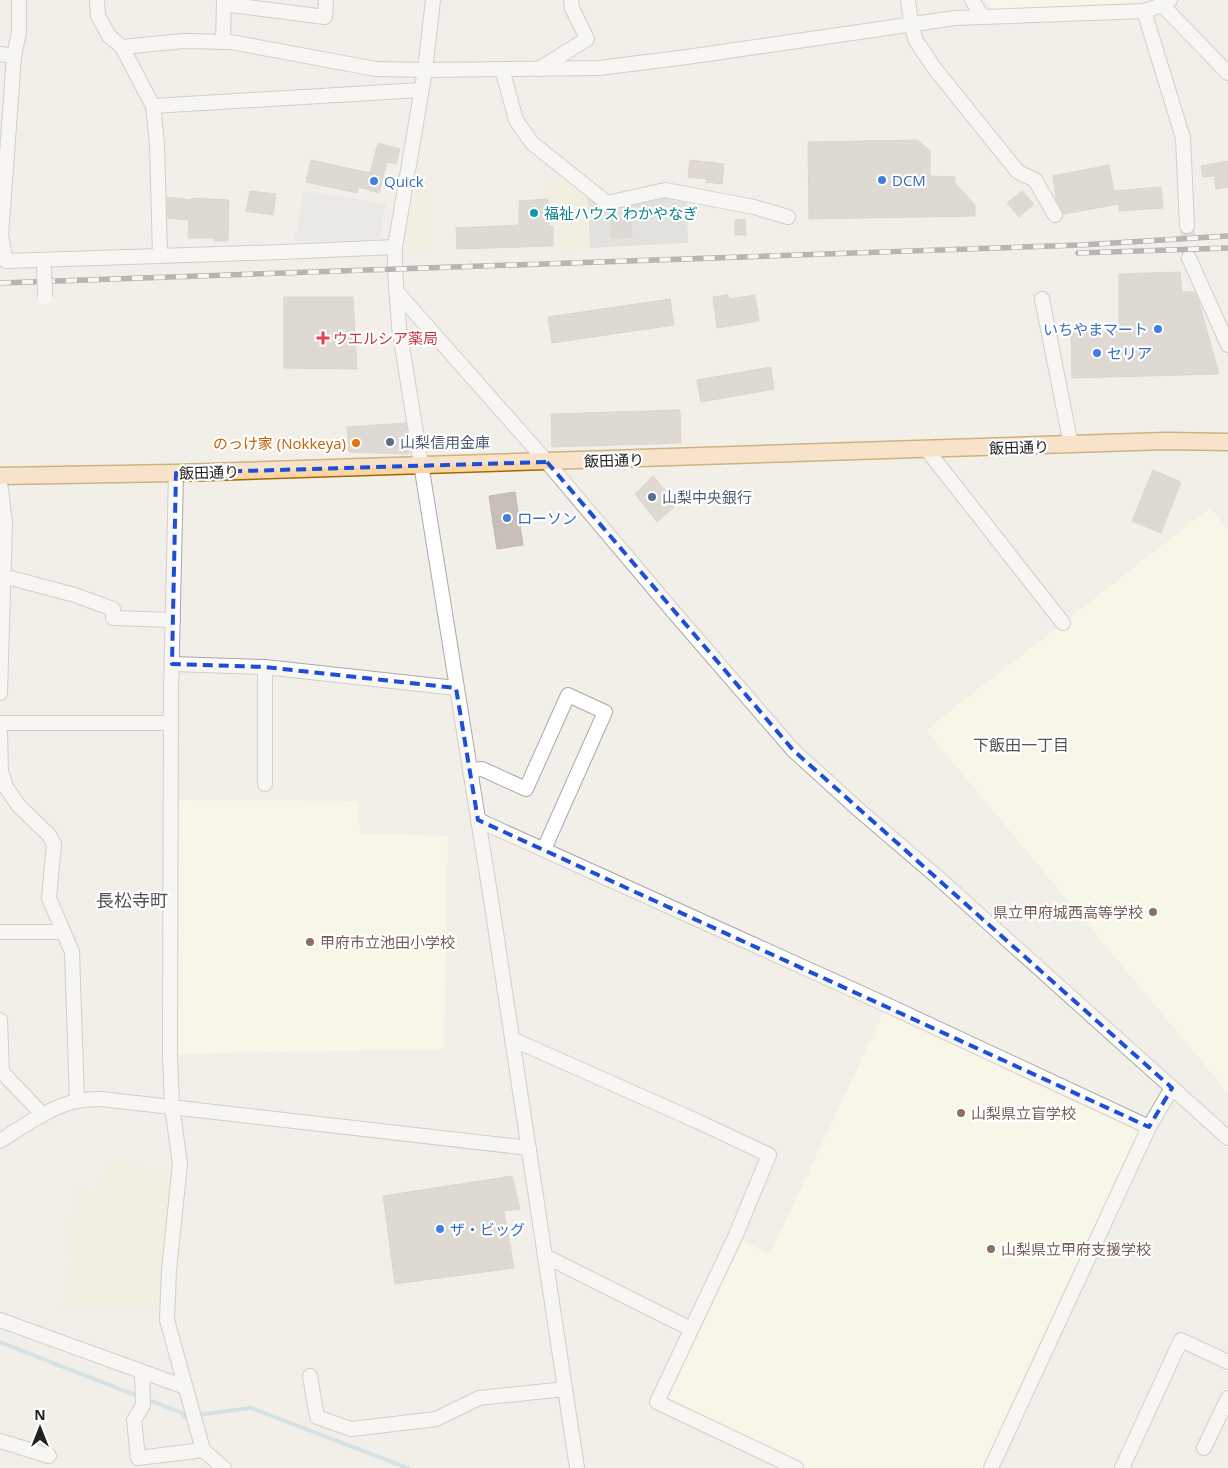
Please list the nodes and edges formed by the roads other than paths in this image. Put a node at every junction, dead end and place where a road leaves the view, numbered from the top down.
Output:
1 (20, 0) edge
2 (97, 0) edge
3 (326, 0) edge
4 (433, 0) edge
5 (571, 0) edge
6 (908, 0) edge
7 (972, 0) edge
8 (224, 2) edge
9 (1166, 3) edge
10 (1144, 11) junction
11 (982, 17) junction
12 (911, 24) junction
13 (223, 42) junction
14 (122, 47) junction
15 (7, 55) edge
16 (502, 69) junction
17 (538, 69) junction
18 (425, 70) junction
19 (1228, 73) edge
20 (420, 90) junction
21 (153, 106) junction
22 (2, 195) edge
23 (1055, 215) dead end
24 (788, 217) dead end
25 (1187, 226) tunnel mouth
26 (0, 236) edge
27 (395, 247) junction
28 (160, 256) junction
29 (1189, 258) tunnel mouth
30 (44, 266) dead end
31 (396, 291) junction
32 (45, 297) dead end
33 (1042, 299) dead end
34 (1228, 345) edge
35 (1228, 442) edge
36 (1071, 445) junction
37 (927, 450) junction
38 (547, 462) junction
39 (421, 464) junction
40 (176, 474) junction
41 (0, 476) edge
42 (0, 482) edge
43 (3, 576) junction
44 (173, 620) junction
45 (1063, 623) dead end
46 (172, 664) junction
47 (265, 667) junction
48 (456, 688) junction
49 (0, 693) edge
50 (0, 723) edge
51 (171, 723) junction
52 (0, 734) edge
53 (470, 770) junction
54 (265, 784) dead end
55 (478, 820) junction
56 (544, 849) junction
57 (0, 932) edge
58 (62, 932) junction
59 (0, 1020) edge
60 (512, 1039) junction
61 (1172, 1088) junction
62 (77, 1100) junction
63 (172, 1106) junction
64 (43, 1115) junction
65 (1149, 1127) junction
66 (1228, 1138) edge
67 (0, 1141) edge
68 (529, 1148) junction
69 (545, 1256) junction
70 (0, 1320) edge
71 (691, 1329) junction
72 (1228, 1362) edge
73 (142, 1372) junction
74 (310, 1376) dead end
75 (185, 1387) junction
76 (564, 1389) junction
77 (1228, 1398) edge
78 (0, 1441) edge
79 (1204, 1448) dead end
80 (203, 1450) junction
81 (49, 1456) dead end
82 (996, 1466) edge
83 (792, 1467) edge
84 (223, 1468) edge
85 (577, 1468) edge
86 (1122, 1468) edge

1 - 15 street
2 - 14 street
3 - 8 street
4 - 18 street
5 - 17 street
6 - 12 street
7 - 11 street
8 - 13 street
9 - 10 street
9 - 19 street
10 - 11 street
10 - 25 street
11 - 12 street
12 - 17 street
12 - 23 street
13 - 14 street
13 - 18 street
14 - 21 street
15 - 22 street
16 - 17 street
16 - 18 street
16 - 24 street
18 - 20 street
20 - 21 street
20 - 27 street
21 - 28 street
22 - 26 street
26 - 28 street
27 - 28 street
27 - 31 street
29 - 34 street
30 - 32 street, bridge
31 - 38 street
31 - 39 street
33 - 36 street
35 - 36 main road, 飯田通り
36 - 37 main road, 飯田通り
37 - 38 main road, 飯田通り
37 - 45 street
38 - 39 main road, 飯田通り
38 - 61 street
39 - 40 main road, 飯田通り
39 - 48 street
40 - 41 main road, 飯田通り
40 - 44 street
42 - 43 street
43 - 44 street
43 - 49 street
44 - 46 street
46 - 47 street
46 - 51 street
47 - 48 street
47 - 54 street
48 - 53 street
50 - 51 street
51 - 63 street
52 - 58 street
53 - 55 street
53 - 56 street
55 - 56 street
55 - 60 street
56 - 65 street
57 - 58 street
58 - 62 street
59 - 64 street
60 - 68 street
60 - 71 street
61 - 65 street
61 - 66 street
62 - 63 street
62 - 64 street
63 - 68 street
63 - 75 street
64 - 67 street
65 - 82 street
68 - 69 street
69 - 71 street
69 - 76 street
70 - 73 street
71 - 83 street
72 - 86 street
73 - 75 street
73 - 80 street
74 - 76 street
75 - 80 street
76 - 85 street
77 - 79 street
78 - 81 street
80 - 84 street

